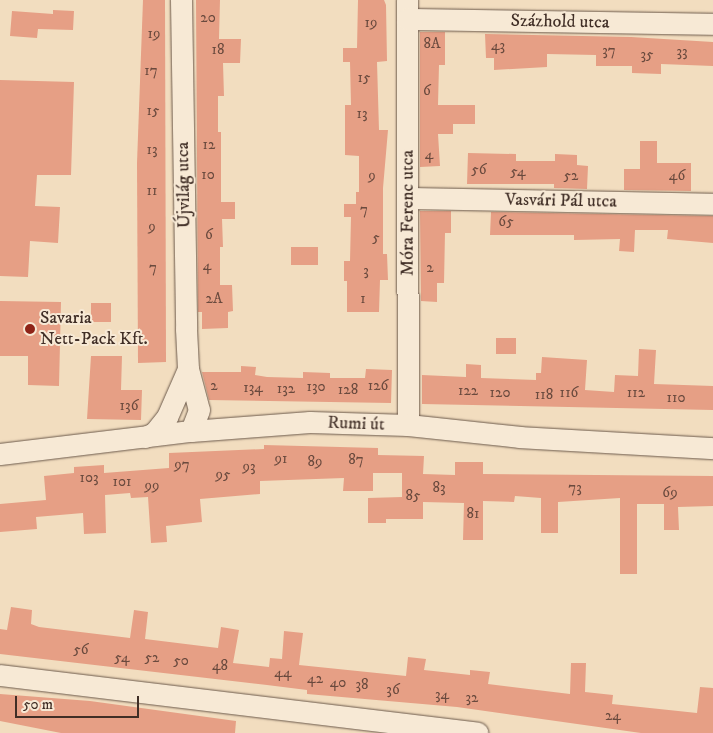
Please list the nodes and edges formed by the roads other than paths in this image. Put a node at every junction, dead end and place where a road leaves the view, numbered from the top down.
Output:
1 (181, 0) edge
2 (407, 9) edge
3 (713, 24) edge
4 (408, 198) junction
5 (713, 204) edge
6 (188, 369) junction
7 (198, 401) junction
8 (173, 406) junction
9 (408, 425) junction
10 (241, 426) junction
11 (191, 431) junction
12 (144, 438) junction
13 (713, 448) edge
14 (0, 454) edge
15 (0, 675) edge
16 (477, 733) edge

1 - 6 street, Újvilág utca
2 - 3 street, Százhold utca
2 - 4 street, Móra Ferenc utca
4 - 5 street, Vasvári Pál utca
4 - 9 street, Móra Ferenc utca
6 - 7 street, Újvilág utca
6 - 8 street, Újvilág utca
7 - 10 street
7 - 11 street, Újvilág utca
8 - 11 street
8 - 12 street, Újvilág utca
9 - 10 street, Rumi út
9 - 13 street, Rumi út
10 - 11 street, Rumi út
11 - 12 street, Rumi út
12 - 14 street, Rumi út
15 - 16 street

